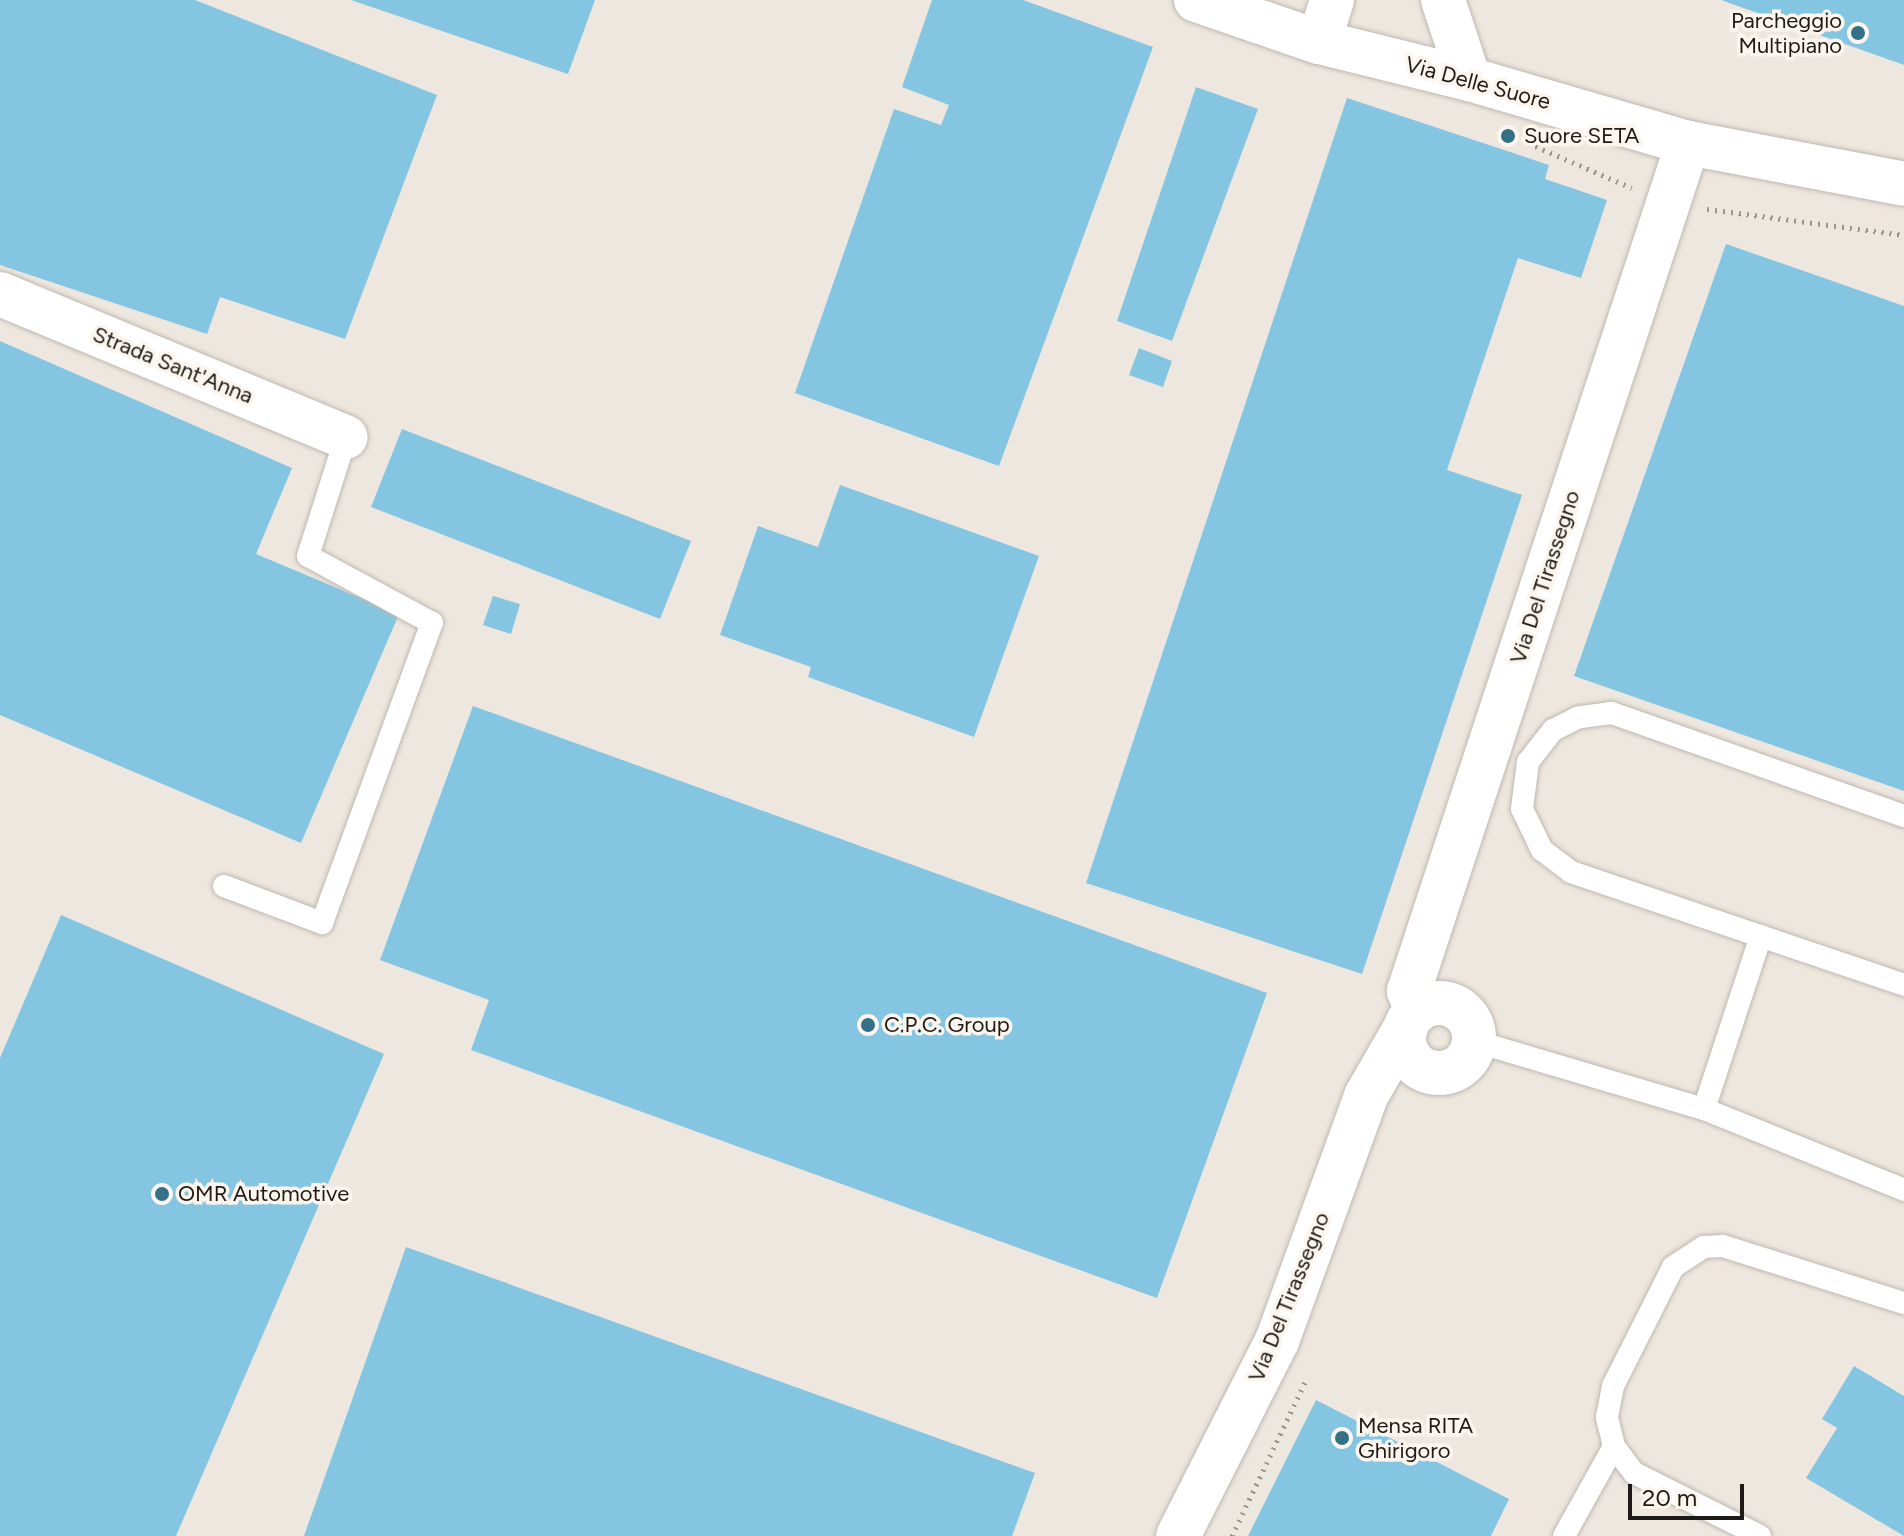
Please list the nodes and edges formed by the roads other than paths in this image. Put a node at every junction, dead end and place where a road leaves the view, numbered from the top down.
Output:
1 (1196, 0) edge
2 (1332, 0) edge
3 (1443, 0) edge
4 (1319, 42) junction
5 (1469, 79) junction
6 (1688, 143) junction
7 (1904, 184) edge
8 (0, 294) edge
9 (346, 437) joint
10 (1904, 816) edge
11 (224, 886) dead end
12 (1761, 936) junction
13 (1904, 985) edge
14 (1412, 1018) junction
15 (1474, 1041) junction
16 (1424, 1070) junction
17 (1366, 1096) junction
18 (1704, 1109) junction
19 (1904, 1190) edge
20 (1904, 1303) edge
21 (1614, 1446) junction
22 (1178, 1536) edge
23 (1564, 1536) edge
24 (1760, 1536) edge

1 - 4 street, Via Delle Suore
2 - 4 street
3 - 5 street
4 - 5 street, Via Delle Suore
5 - 6 street, Via Delle Suore
6 - 7 street, Via Delle Suore
6 - 14 street, Via Del Tirassegno
8 - 9 street, Strada Sant'Anna
9 - 11 lane
10 - 12 lane
12 - 13 lane
12 - 18 lane
14 - 15 street
14 - 16 street
14 - 17 street
15 - 16 street
15 - 18 lane
16 - 17 street
17 - 22 street, Via Del Tirassegno
18 - 19 lane
20 - 21 lane
21 - 23 lane
21 - 24 lane

